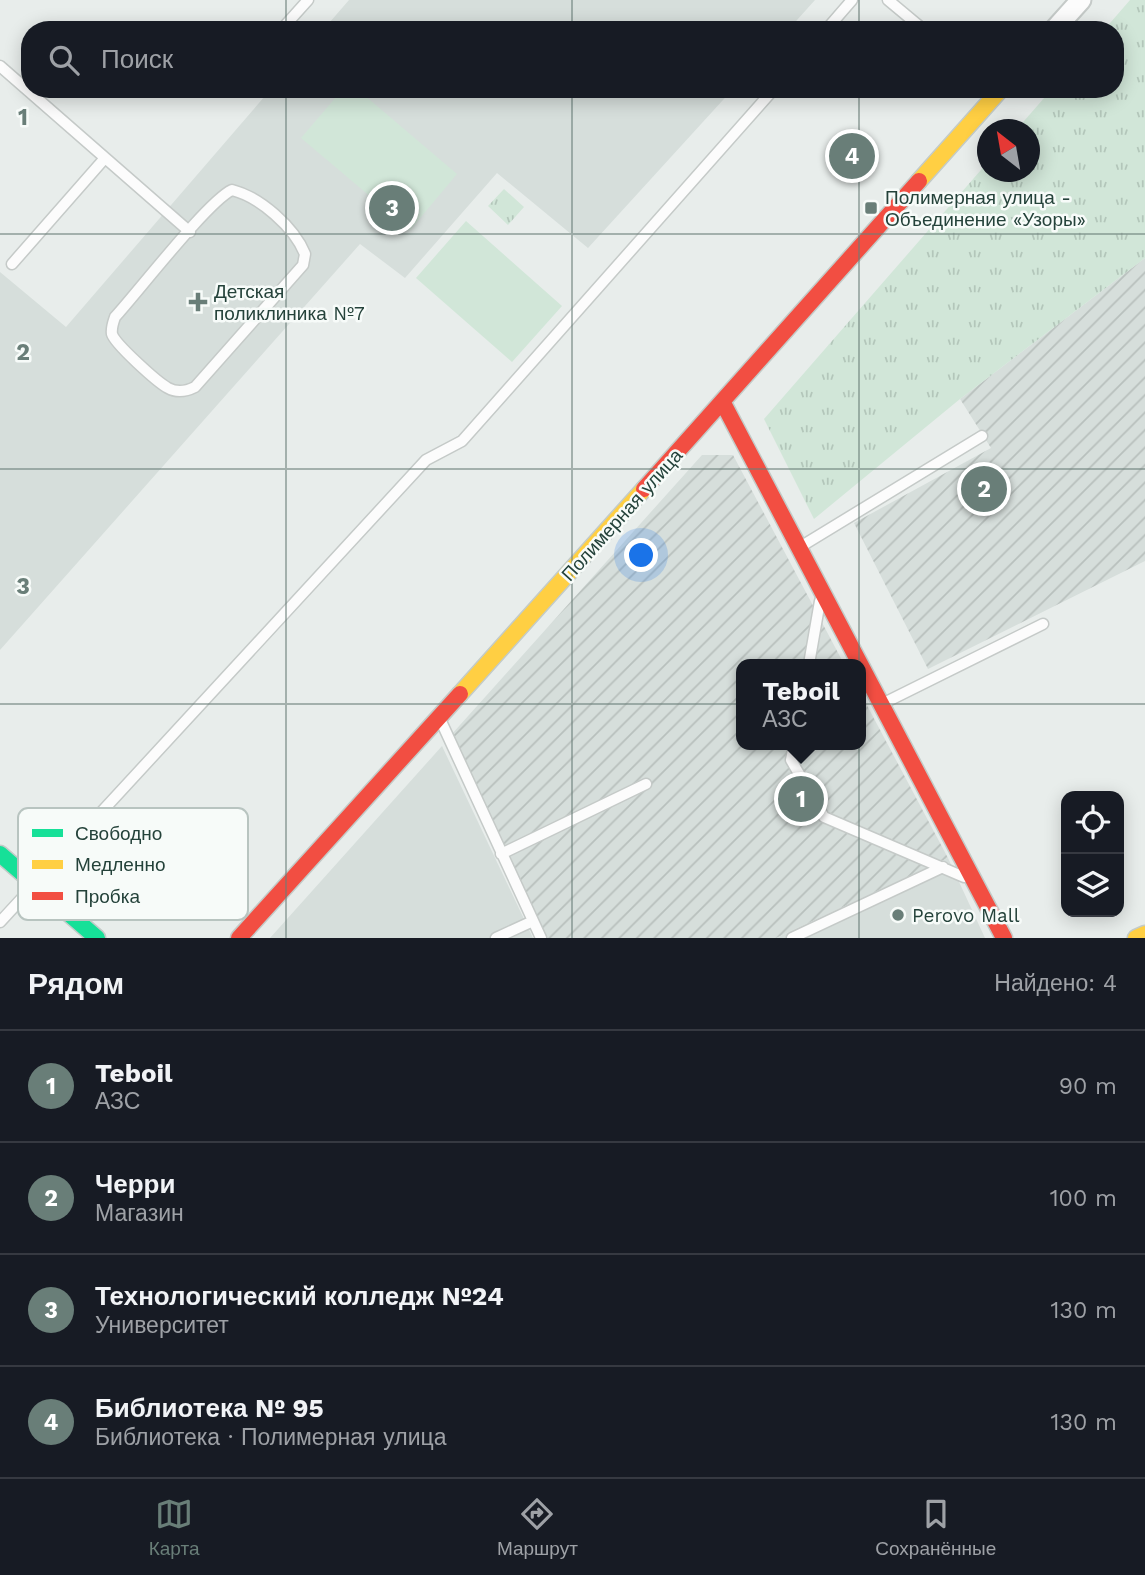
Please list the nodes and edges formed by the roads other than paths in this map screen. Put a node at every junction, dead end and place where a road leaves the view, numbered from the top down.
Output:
1 (308, 0) edge
2 (852, 0) edge
3 (888, 0) edge
4 (1081, 0) edge
5 (289, 21) edge
6 (834, 21) edge
7 (913, 21) edge
8 (1062, 21) edge
9 (0, 66) edge
10 (21, 81) edge
11 (43, 98) edge
12 (766, 98) edge
13 (991, 98) edge
14 (105, 158) junction
15 (190, 232) junction
16 (12, 264) dead end
17 (723, 403) junction
18 (982, 436) dead end
19 (799, 547) junction
20 (822, 590) junction
21 (1043, 624) dead end
22 (809, 659) edge
23 (858, 659) edge
24 (866, 675) edge
25 (881, 704) junction
26 (439, 717) junction
27 (793, 750) edge
28 (646, 784) dead end
29 (105, 808) edge
30 (501, 853) junction
31 (0, 854) edge
32 (943, 867) junction
33 (18, 869) edge
34 (975, 881) junction
35 (18, 902) edge
36 (76, 920) edge
37 (533, 921) junction
38 (0, 922) edge
39 (1145, 934) edge
40 (97, 938) edge
41 (239, 938) edge
42 (496, 938) edge
43 (541, 938) edge
44 (792, 938) edge
45 (1004, 938) edge
46 (1136, 938) edge

1 - 5 lane
2 - 6 lane
3 - 7 lane
4 - 8 street
9 - 10 lane
11 - 14 lane
12 - 29 lane
13 - 17 street, Полимерная улица
14 - 15 lane
14 - 16 lane
15 - 15 lane
17 - 19 street
17 - 26 street, Полимерная улица
18 - 19 lane
19 - 20 street
20 - 22 lane
20 - 23 street
21 - 25 lane
24 - 25 street
25 - 34 street
26 - 30 lane
26 - 41 street, Полимерная улица
27 - 32 lane
28 - 30 lane
30 - 37 lane
31 - 33 street
32 - 34 lane
32 - 44 lane
34 - 45 street
35 - 38 lane
36 - 40 street
37 - 42 lane
37 - 43 lane
39 - 46 street

